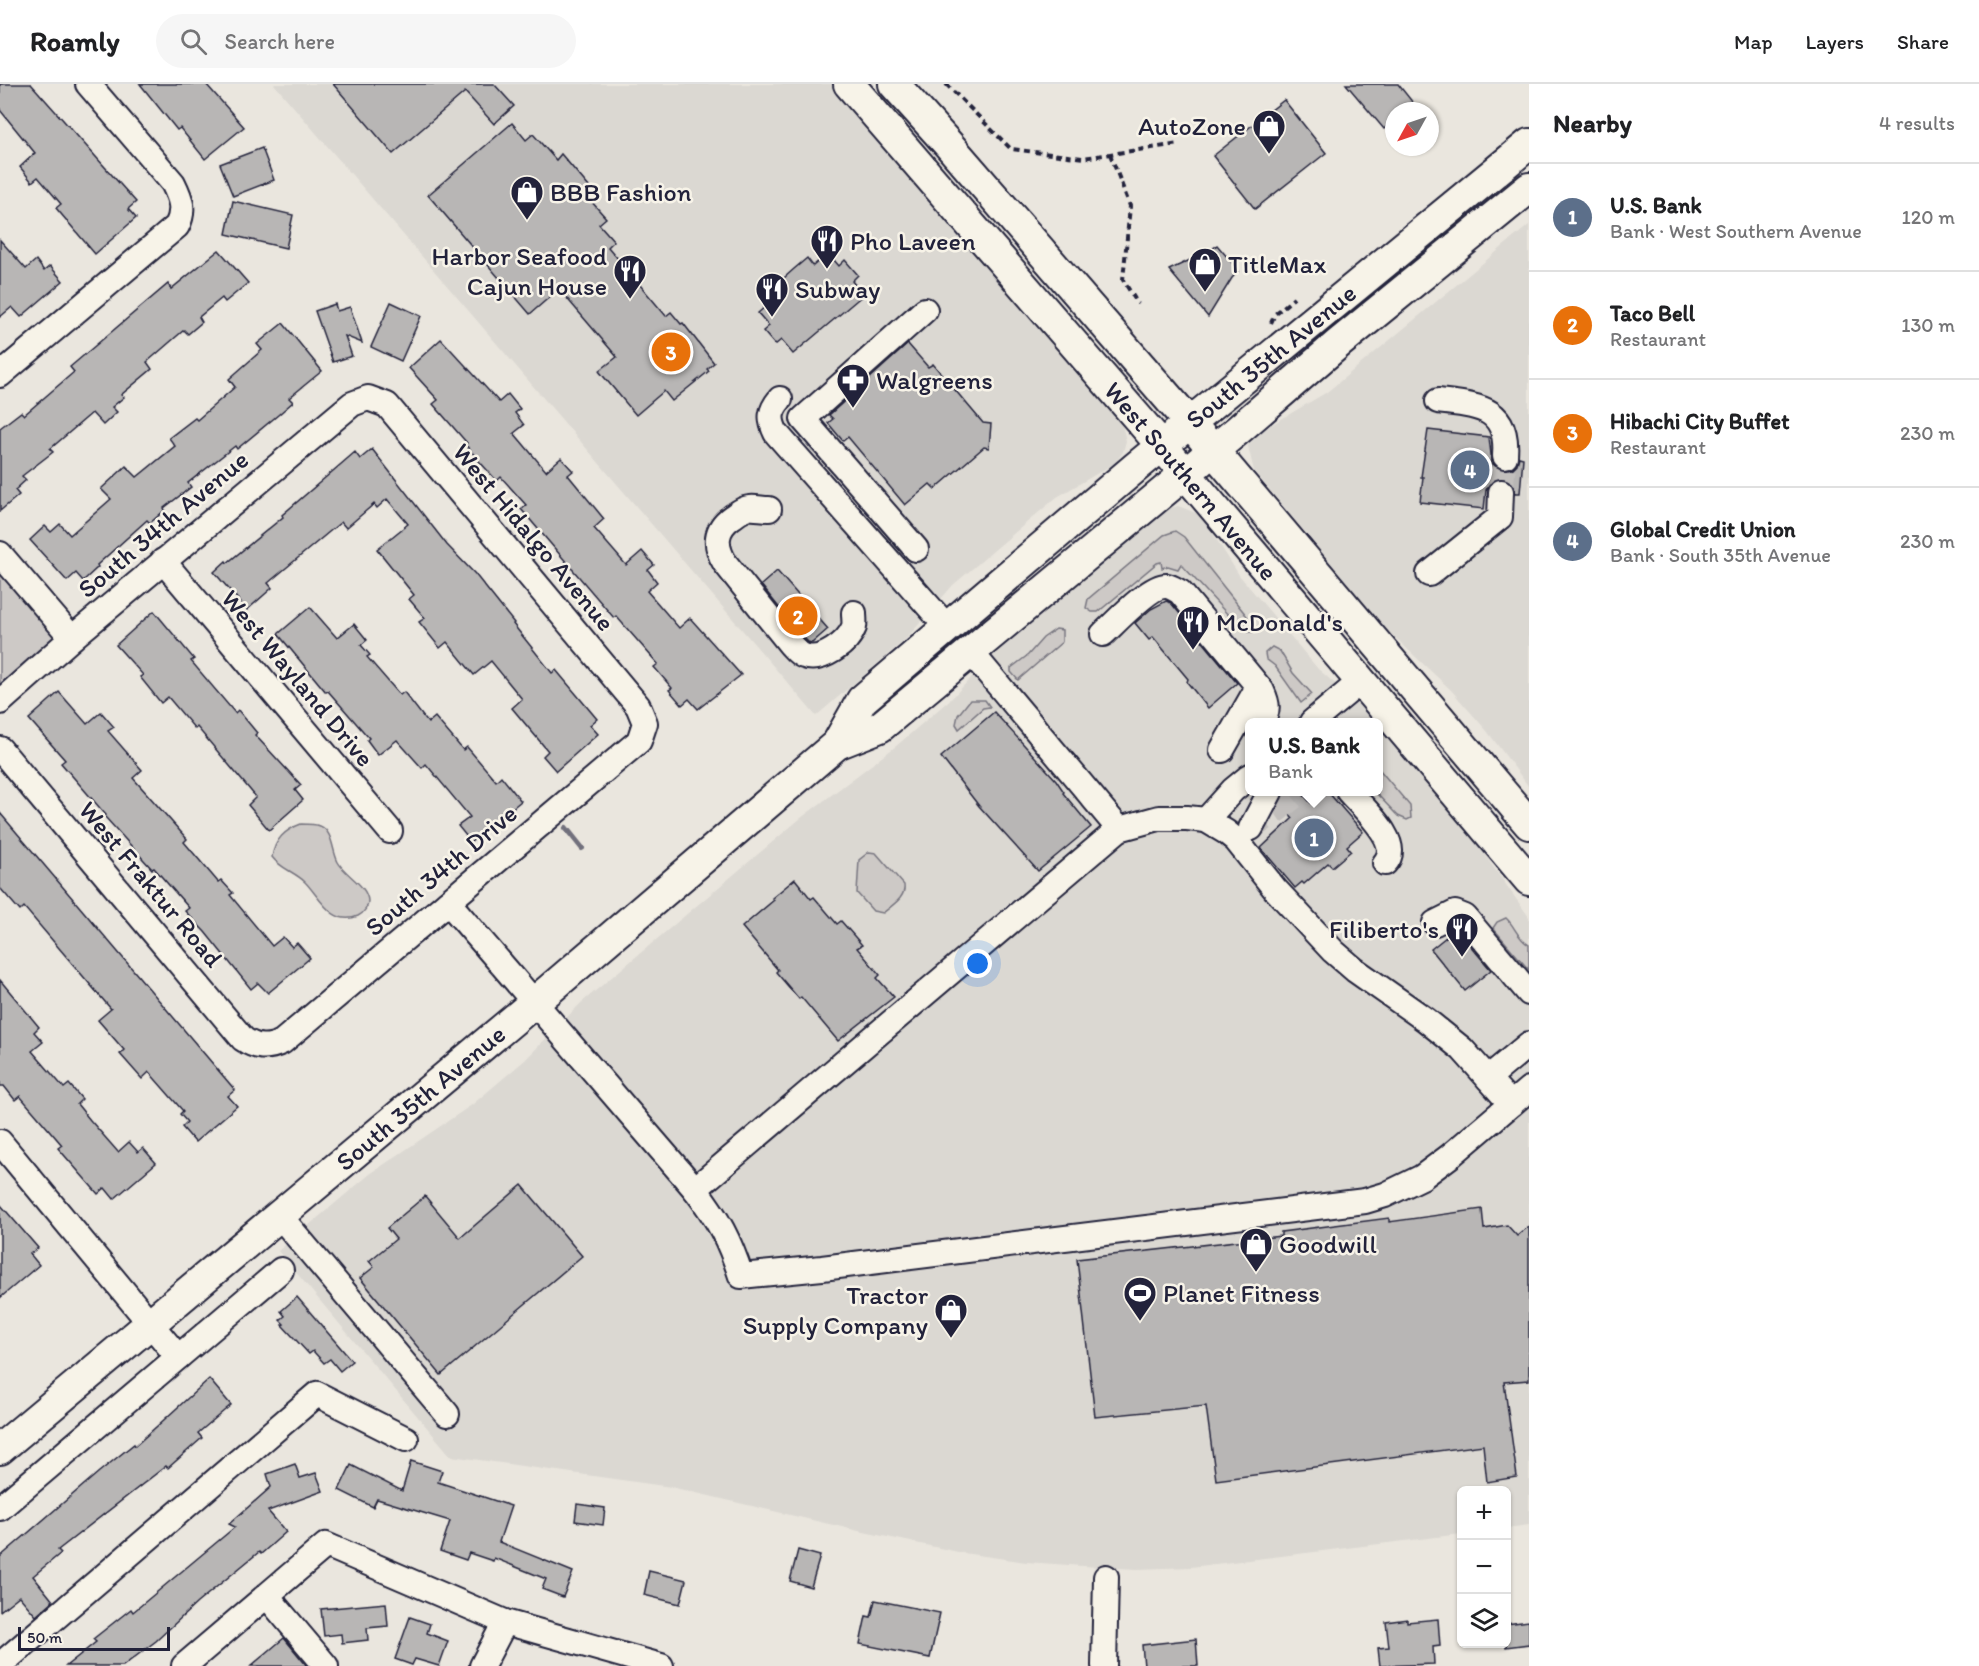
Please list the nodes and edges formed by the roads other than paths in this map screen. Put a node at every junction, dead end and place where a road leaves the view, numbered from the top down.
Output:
1 (88, 84) edge
2 (849, 84) edge
3 (894, 84) edge
4 (1529, 144) edge
5 (1529, 188) edge
6 (925, 310) dead end
7 (1, 372) edge
8 (368, 398) joint
9 (780, 399) dead end
10 (1438, 401) dead end
11 (1190, 423) junction
12 (1162, 446) junction
13 (1213, 450) junction
14 (1504, 456) tunnel mouth
15 (1185, 473) junction
16 (1501, 492) tunnel mouth
17 (768, 509) dead end
18 (916, 549) dead end
19 (0, 554) edge
20 (163, 561) junction
21 (1429, 574) dead end
22 (854, 612) dead end
23 (947, 627) junction
24 (1103, 634) dead end
25 (72, 638) junction
26 (970, 651) junction
27 (1361, 681) junction
28 (1258, 687) junction
29 (0, 702) edge
30 (1264, 718) edge
31 (1318, 718) edge
32 (645, 723) joint
33 (1245, 737) edge
34 (837, 744) junction
35 (0, 749) edge
36 (1245, 780) edge
37 (1268, 796) edge
38 (1351, 796) edge
39 (1206, 820) junction
40 (1529, 824) edge
41 (1251, 828) dead end
42 (1119, 829) junction
43 (390, 831) dead end
44 (1385, 863) dead end
45 (1529, 880) edge
46 (448, 902) junction
47 (1435, 922) dead end
48 (1529, 993) edge
49 (535, 1002) junction
50 (1529, 1044) edge
51 (263, 1047) joint
52 (1488, 1078) junction
53 (1529, 1089) edge
54 (1511, 1104) junction
55 (0, 1142) edge
56 (695, 1189) junction
57 (279, 1215) junction
58 (281, 1270) dead end
59 (150, 1323) junction
60 (178, 1357) junction
61 (447, 1414) dead end
62 (406, 1439) dead end
63 (0, 1449) edge
64 (0, 1508) edge
65 (1106, 1577) dead end
66 (267, 1596) junction
67 (505, 1622) junction
68 (585, 1656) edge
69 (0, 1665) edge
70 (184, 1666) edge
71 (326, 1666) edge
72 (482, 1666) edge
73 (661, 1666) edge
74 (1104, 1666) edge

1 - 7 street
2 - 12 main road, West Southern Avenue
3 - 11 main road, West Southern Avenue
4 - 11 main road, South 35th Avenue
5 - 13 main road, South 35th Avenue
6 - 18 street
8 - 20 street, South 34th Avenue
8 - 32 street, West Hidalgo Avenue
9 - 23 street
10 - 14 street
11 - 12 main road, South 35th Avenue
11 - 13 main road, West Southern Avenue
12 - 15 main road, West Southern Avenue
12 - 23 main road, South 35th Avenue
13 - 15 main road, South 35th Avenue
13 - 40 main road, West Southern Avenue
15 - 26 main road, South 35th Avenue
15 - 27 main road, West Southern Avenue
16 - 21 street
17 - 22 street
19 - 25 street
20 - 25 street, South 34th Avenue
20 - 43 street, West Wayland Drive
23 - 34 main road, South 35th Avenue
24 - 28 street
25 - 29 street, South 34th Avenue
26 - 34 main road, South 35th Avenue
26 - 42 street
27 - 31 street
27 - 45 main road, West Southern Avenue
28 - 30 street
28 - 33 street
32 - 46 street, South 34th Drive
34 - 49 main road, South 35th Avenue
35 - 51 street, West Fraktur Road
36 - 39 street
37 - 41 street
38 - 44 street
39 - 42 street
39 - 52 street
42 - 56 street
46 - 49 street
46 - 51 street, South 34th Drive
47 - 48 street
49 - 56 street
49 - 57 main road, South 35th Avenue
50 - 52 street
52 - 54 street
53 - 54 street
54 - 56 street
55 - 59 street
57 - 59 main road, South 35th Avenue
57 - 61 street
58 - 60 street
59 - 60 street
59 - 63 main road, South 35th Avenue
60 - 64 street
62 - 69 street
65 - 74 street
66 - 67 street
66 - 70 street
66 - 71 street
67 - 68 street
67 - 72 street
68 - 73 street

